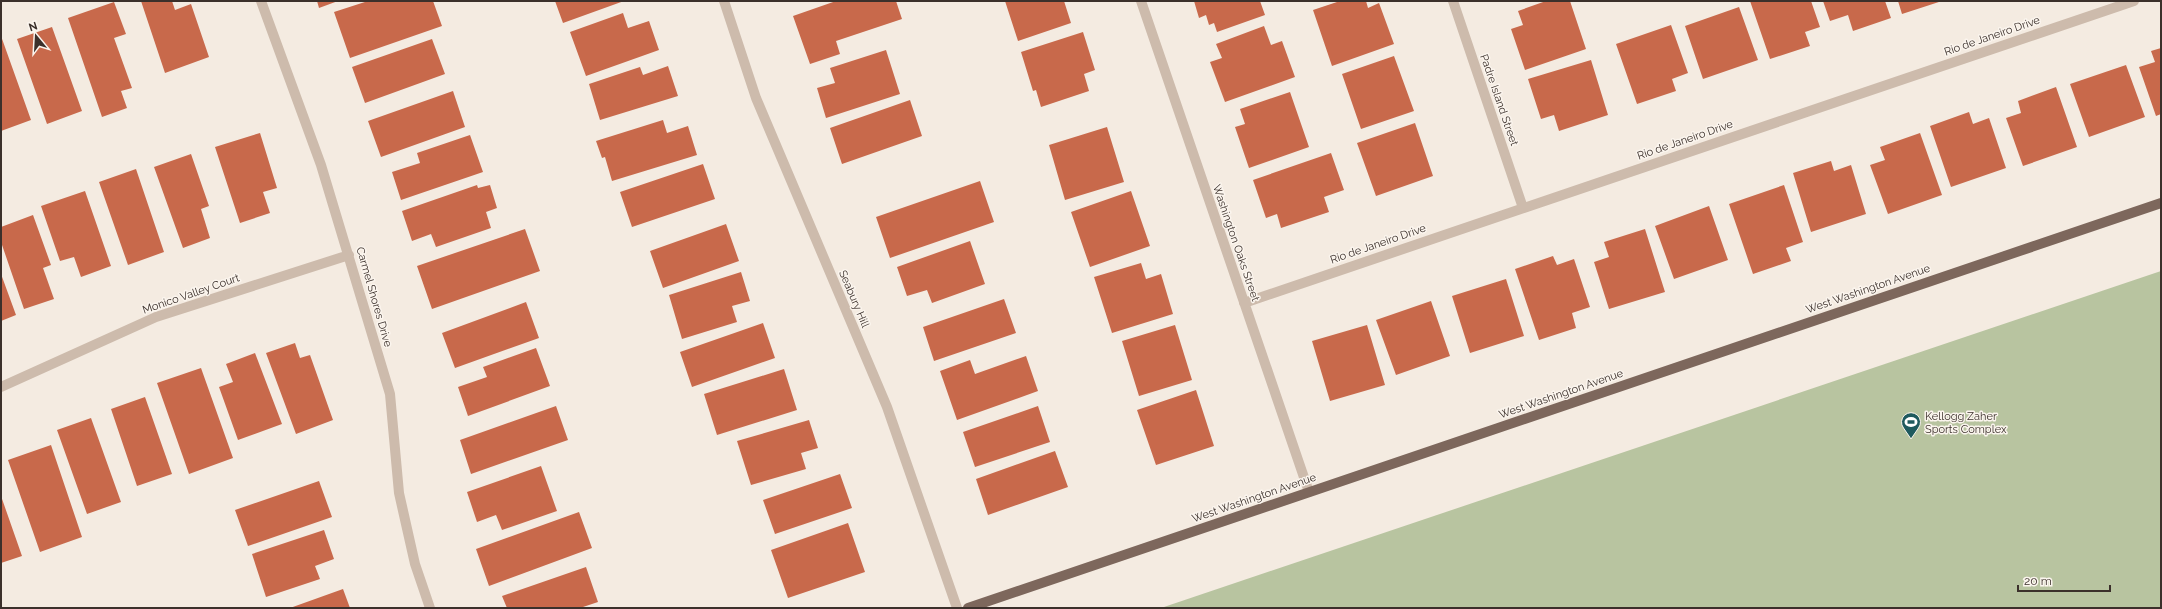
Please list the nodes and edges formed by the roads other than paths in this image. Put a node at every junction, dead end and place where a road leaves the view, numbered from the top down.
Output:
1 (261, 1) edge
2 (724, 1) edge
3 (1141, 1) edge
4 (1453, 1) edge
5 (2134, 1) edge
6 (2161, 203) edge
7 (1523, 208) junction
8 (349, 255) junction
9 (1244, 303) junction
10 (1, 387) edge
11 (1309, 492) junction
12 (430, 608) edge
13 (957, 608) edge
14 (968, 608) edge

1 - 8 street, Carmel Shores Drive
2 - 13 street, Seabury Hill
3 - 9 street, Washington Oaks Street
4 - 7 street, Padre Island Street
5 - 7 street, Rio de Janeiro Drive
6 - 11 main road, West Washington Avenue
7 - 9 street, Rio de Janeiro Drive
8 - 10 street, Monico Valley Court
8 - 12 street, Carmel Shores Drive
9 - 11 street, Washington Oaks Street
11 - 14 main road, West Washington Avenue

